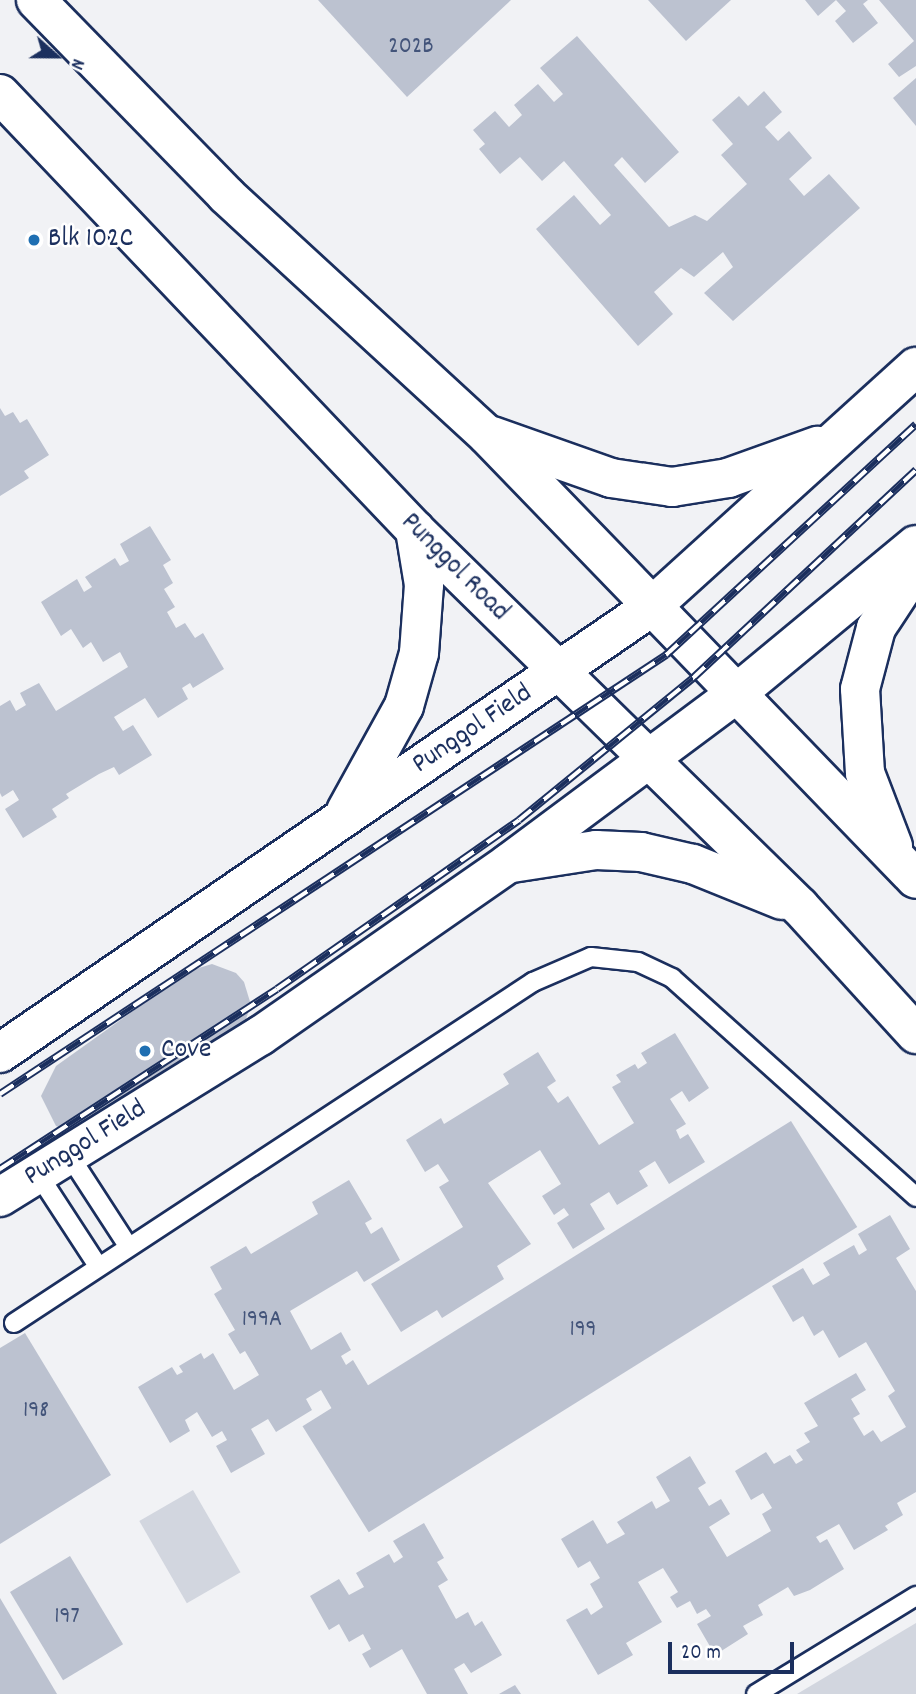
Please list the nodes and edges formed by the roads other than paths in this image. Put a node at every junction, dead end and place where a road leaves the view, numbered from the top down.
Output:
1 (36, 0) edge
2 (0, 94) edge
3 (916, 368) edge
4 (487, 435) junction
5 (833, 441) junction
6 (415, 530) junction
7 (916, 545) edge
8 (916, 567) edge
9 (650, 607) junction
10 (556, 673) junction
11 (737, 692) junction
12 (648, 759) junction
13 (344, 816) junction
14 (509, 863) junction
15 (908, 870) edge
16 (800, 907) junction
17 (916, 1034) edge
18 (0, 1053) edge
19 (53, 1164) junction
20 (0, 1197) edge
21 (916, 1197) edge
22 (128, 1247) junction
23 (98, 1266) junction
24 (14, 1323) dead end
25 (916, 1596) edge
26 (756, 1694) edge

1 - 4 main road
2 - 6 main road, Punggol Road
3 - 5 main road, Punggol Field
4 - 5 main road
4 - 9 main road
5 - 9 main road, Punggol Field
6 - 10 main road, Punggol Road
6 - 13 main road
7 - 11 main road, Punggol Field
8 - 15 main road
9 - 10 main road, Punggol Field
9 - 11 main road
10 - 12 main road, Punggol Road
10 - 13 main road, Punggol Field
11 - 12 main road, Punggol Field
11 - 15 main road
12 - 14 main road, Punggol Field
12 - 16 main road, Punggol Road
13 - 18 main road, Punggol Field
14 - 16 main road
14 - 19 main road, Punggol Field
16 - 17 main road, Punggol Road
19 - 20 main road, Punggol Field
19 - 22 lane
19 - 23 lane
21 - 22 lane
22 - 23 lane
23 - 24 lane
25 - 26 lane

